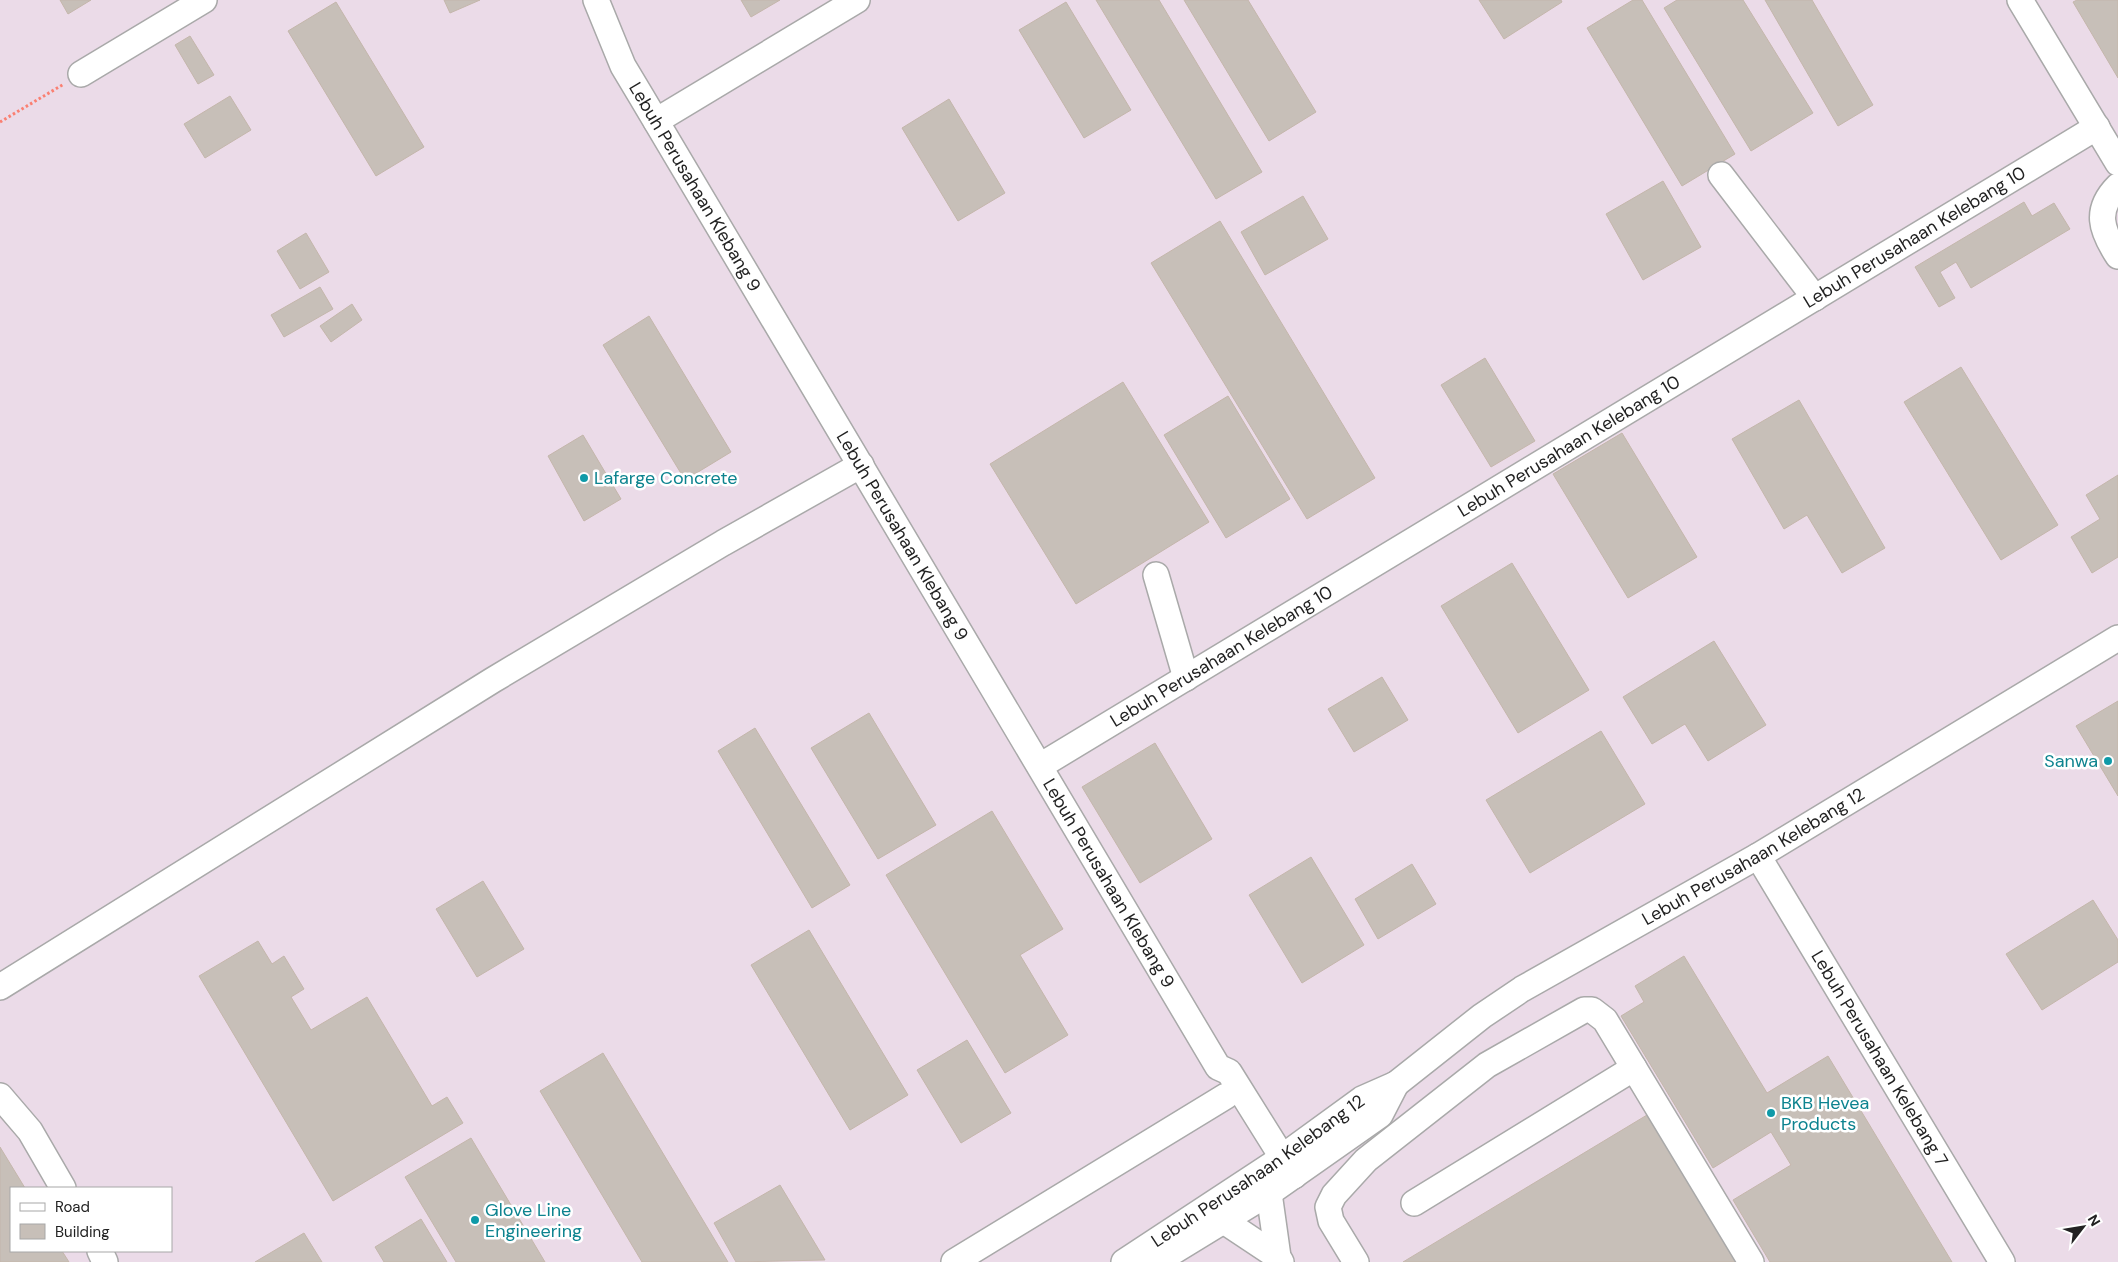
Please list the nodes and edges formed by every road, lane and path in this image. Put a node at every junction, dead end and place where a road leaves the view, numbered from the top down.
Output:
1 (204, 0) edge
2 (596, 0) edge
3 (856, 0) edge
4 (2020, 0) edge
5 (81, 74) joint
6 (656, 121) junction
7 (0, 122) edge
8 (2097, 127) junction
9 (2118, 162) edge
10 (1721, 175) dead end
11 (2118, 186) edge
12 (2118, 256) edge
13 (1815, 298) junction
14 (861, 465) junction
15 (1156, 575) dead end
16 (2118, 638) edge
17 (1186, 678) junction
18 (1040, 766) junction
19 (1758, 856) junction
20 (0, 987) edge
21 (1218, 1067) junction
22 (1634, 1068) junction
23 (0, 1096) edge
24 (1226, 1096) junction
25 (1279, 1175) junction
26 (62, 1187) edge
27 (1414, 1204) dead end
28 (1224, 1221) junction
29 (1279, 1260) edge
30 (954, 1262) edge
31 (1124, 1262) edge
32 (1156, 1262) edge
33 (1356, 1262) edge
34 (1751, 1262) edge
35 (2002, 1262) edge

1 - 5 street
2 - 6 street, Lebuh Perusahaan Klebang 9
3 - 6 street
4 - 8 street
5 - 7 path
6 - 14 street, Lebuh Perusahaan Klebang 9
8 - 9 street
8 - 13 street, Lebuh Perusahaan Kelebang 10
10 - 13 street
11 - 12 street
13 - 17 street, Lebuh Perusahaan Kelebang 10
14 - 18 street, Lebuh Perusahaan Klebang 9
14 - 20 street
15 - 17 street
16 - 19 street, Lebuh Perusahaan Kelebang 12
17 - 18 street, Lebuh Perusahaan Kelebang 10
18 - 21 street, Lebuh Perusahaan Klebang 9
19 - 25 street, Lebuh Perusahaan Kelebang 12
19 - 35 street, Lebuh Perusahaan Kelebang 7
21 - 24 street, Lebuh Perusahaan Klebang 9
21 - 25 street, Lebuh Perusahaan Klebang 9
22 - 27 street
22 - 33 street
22 - 34 street
23 - 26 street
24 - 25 street, Lebuh Perusahaan Klebang 9
24 - 30 street
25 - 28 street, Lebuh Perusahaan Kelebang 12
25 - 29 street
25 - 31 street, Lebuh Perusahaan Kelebang 12
28 - 29 street
28 - 32 street, Lebuh Perusahaan Kelebang 12

